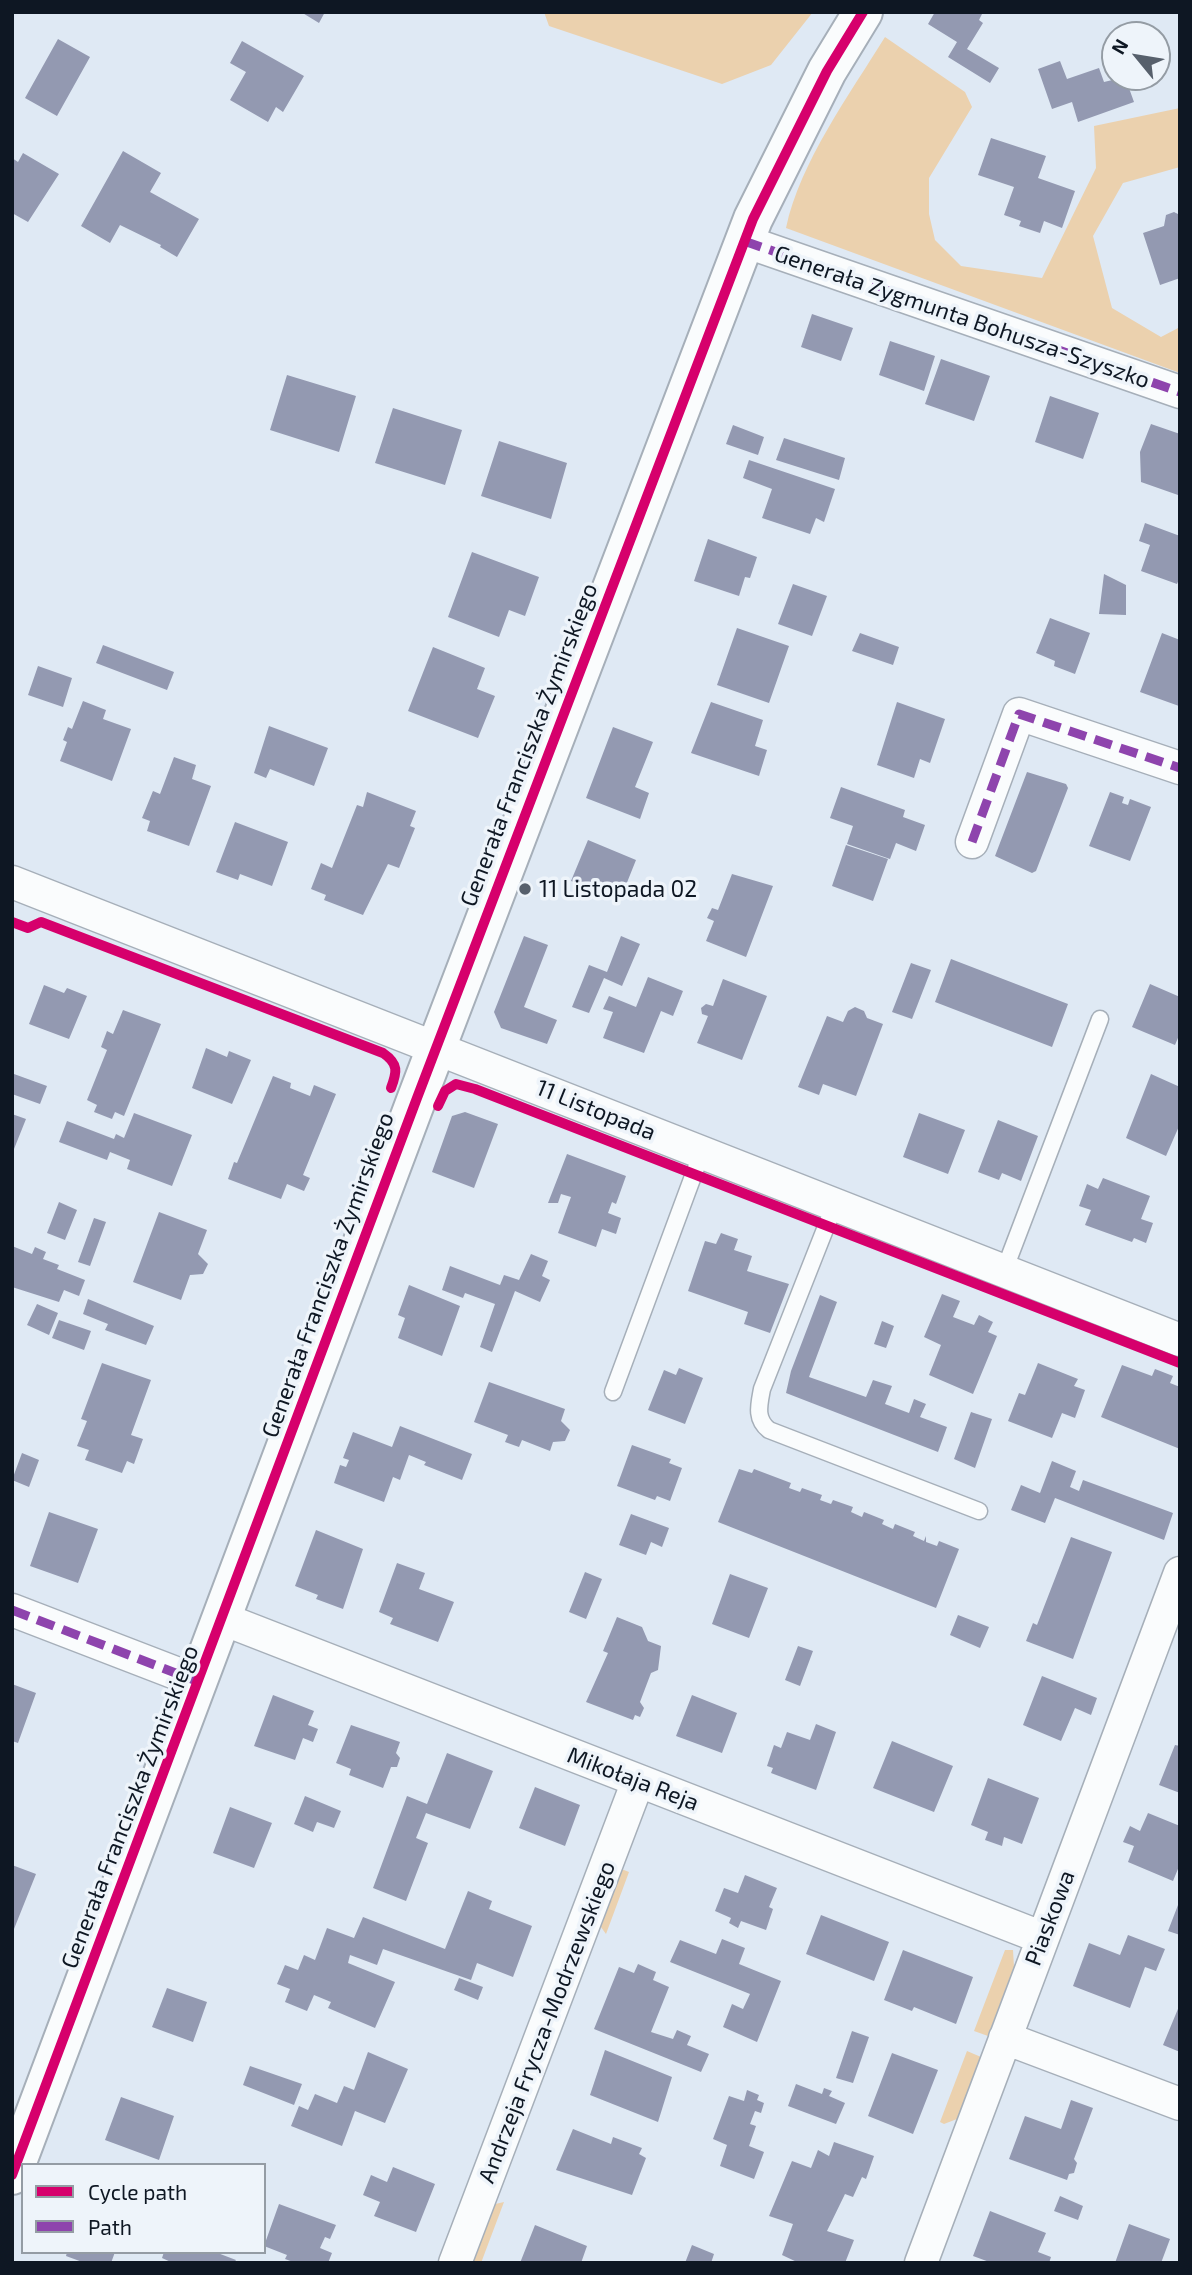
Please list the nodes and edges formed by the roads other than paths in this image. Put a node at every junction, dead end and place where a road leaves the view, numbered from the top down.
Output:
1 (863, 12) edge
2 (744, 242) junction
3 (1180, 392) edge
4 (1180, 768) edge
5 (972, 842) dead end
6 (15, 891) edge
7 (1100, 1019) dead end
8 (437, 1048) junction
9 (702, 1152) junction
10 (835, 1204) junction
11 (1004, 1271) junction
12 (1180, 1340) edge
13 (613, 1392) dead end
14 (979, 1511) dead end
15 (1180, 1573) edge
16 (12, 1610) edge
17 (223, 1619) junction
18 (199, 1682) junction
19 (638, 1781) junction
20 (1043, 1938) junction
21 (1005, 2038) junction
22 (1180, 2104) edge
23 (12, 2175) edge
24 (456, 2263) edge
25 (921, 2263) edge

1 - 2 street, Generała Franciszka Żymirskiego
2 - 3 street, Generała Zygmunta Bohusza-Szyszko
2 - 8 street, Generała Franciszka Żymirskiego
4 - 5 street
6 - 8 street, 11 Listopada
7 - 11 lane
8 - 9 street, 11 Listopada
8 - 17 street, Generała Franciszka Żymirskiego
9 - 10 street, 11 Listopada
9 - 13 lane
10 - 11 street, 11 Listopada
10 - 14 lane
11 - 12 street, 11 Listopada
15 - 20 street, Piaskowa
16 - 18 street
17 - 18 street, Generała Franciszka Żymirskiego
17 - 19 street, Mikołaja Reja
18 - 23 street, Generała Franciszka Żymirskiego
19 - 20 street, Mikołaja Reja
19 - 24 street, Andrzeja Frycza-Modrzewskiego
20 - 21 street, Piaskowa
21 - 22 street
21 - 25 street, Piaskowa

